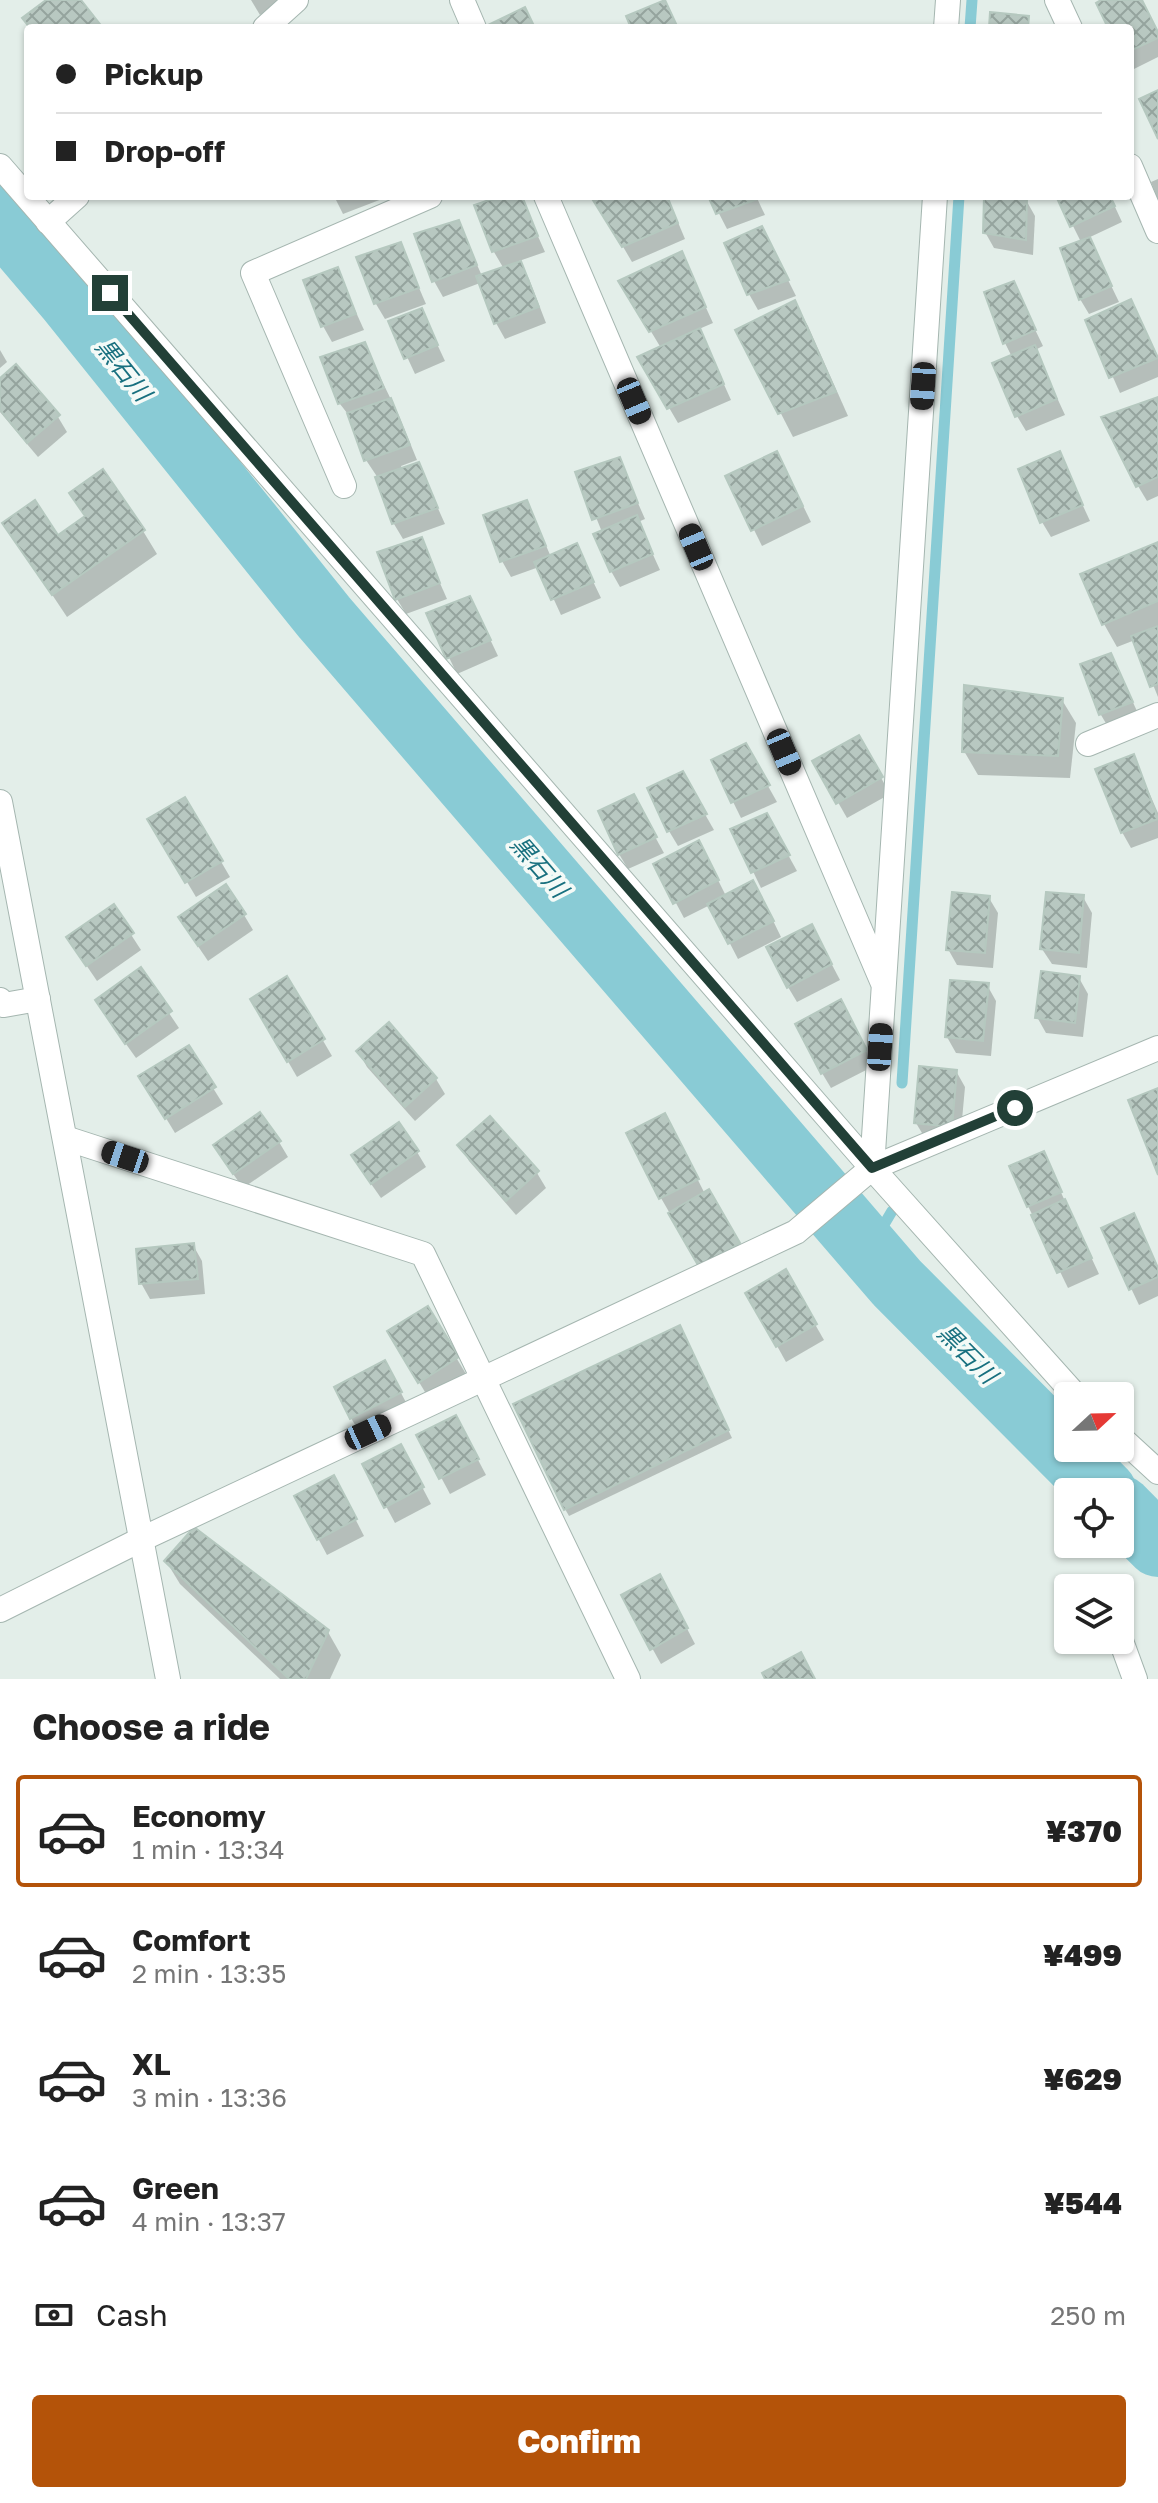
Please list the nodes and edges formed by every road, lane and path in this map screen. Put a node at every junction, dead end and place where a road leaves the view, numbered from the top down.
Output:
1 (296, 0) edge
2 (462, 0) edge
3 (948, 0) edge
4 (1057, 0) edge
5 (269, 24) edge
6 (472, 24) edge
7 (946, 24) edge
8 (1068, 24) edge
9 (0, 166) edge
10 (1134, 175) edge
11 (24, 194) edge
12 (29, 200) edge
13 (73, 200) edge
14 (421, 200) edge
15 (548, 200) edge
16 (935, 200) edge
17 (48, 222) junction
18 (1158, 231) edge
19 (344, 486) dead end
20 (1158, 715) edge
21 (1088, 744) dead end
22 (0, 802) edge
23 (884, 986) junction
24 (38, 999) junction
25 (0, 1000) edge
26 (1158, 1048) edge
27 (65, 1138) junction
28 (872, 1168) junction
29 (481, 1378) junction
30 (1063, 1382) edge
31 (1134, 1450) edge
32 (1158, 1472) edge
33 (142, 1539) junction
34 (0, 1610) edge
35 (1126, 1654) edge
36 (168, 1679) edge
37 (628, 1679) edge
38 (1135, 1679) edge

1 - 5 street
2 - 6 street
3 - 7 street
4 - 8 street
9 - 11 street
10 - 18 street
12 - 17 street
13 - 17 street
14 - 19 street
15 - 23 street
16 - 23 street
17 - 28 street
20 - 21 street
22 - 24 street
23 - 28 street
24 - 25 street
24 - 27 street
26 - 28 street
27 - 29 street
27 - 33 street
28 - 29 street
28 - 30 street
29 - 33 street
29 - 37 street
31 - 32 street
33 - 34 street
33 - 36 street
35 - 38 street

